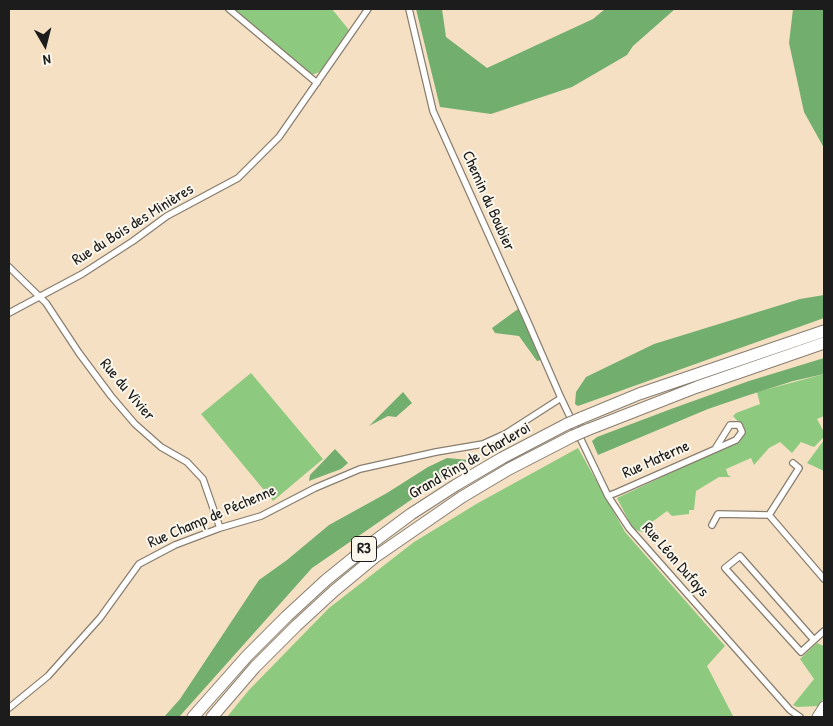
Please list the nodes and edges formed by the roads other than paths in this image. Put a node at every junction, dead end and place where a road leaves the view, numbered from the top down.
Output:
1 (229, 9) edge
2 (368, 9) edge
3 (409, 9) edge
4 (316, 83) junction
5 (9, 267) edge
6 (40, 297) junction
7 (9, 313) edge
8 (824, 331) edge
9 (824, 343) edge
10 (561, 398) junction
11 (715, 449) junction
12 (793, 462) dead end
13 (608, 496) junction
14 (769, 515) junction
15 (712, 524) dead end
16 (220, 528) junction
17 (824, 579) edge
18 (824, 631) edge
19 (814, 640) junction
20 (824, 706) edge
21 (9, 708) edge
22 (193, 717) edge
23 (212, 717) edge
24 (800, 717) edge
25 (817, 717) edge

1 - 4 street
2 - 4 street, Rue du Bois des Minières
3 - 10 street, Chemin du Boubier
4 - 6 street, Rue du Bois des Minières
5 - 6 street, Rue du Vivier
6 - 7 street, Rue du Bois des Minières
6 - 16 street, Rue du Vivier
8 - 22 highway, Grand Ring de Charleroi / R3, bridge
9 - 23 highway, Grand Ring de Charleroi / R3, bridge
10 - 13 street, Rue Léon Dufays
10 - 16 street, Rue Champ de Péchenne
11 - 11 street, Rue Materne
11 - 13 street, Rue Materne
12 - 14 street
13 - 24 street, Rue Léon Dufays
14 - 15 street
14 - 17 street
16 - 21 street, Rue Champ de Péchenne
18 - 19 street
19 - 19 street
20 - 25 street

